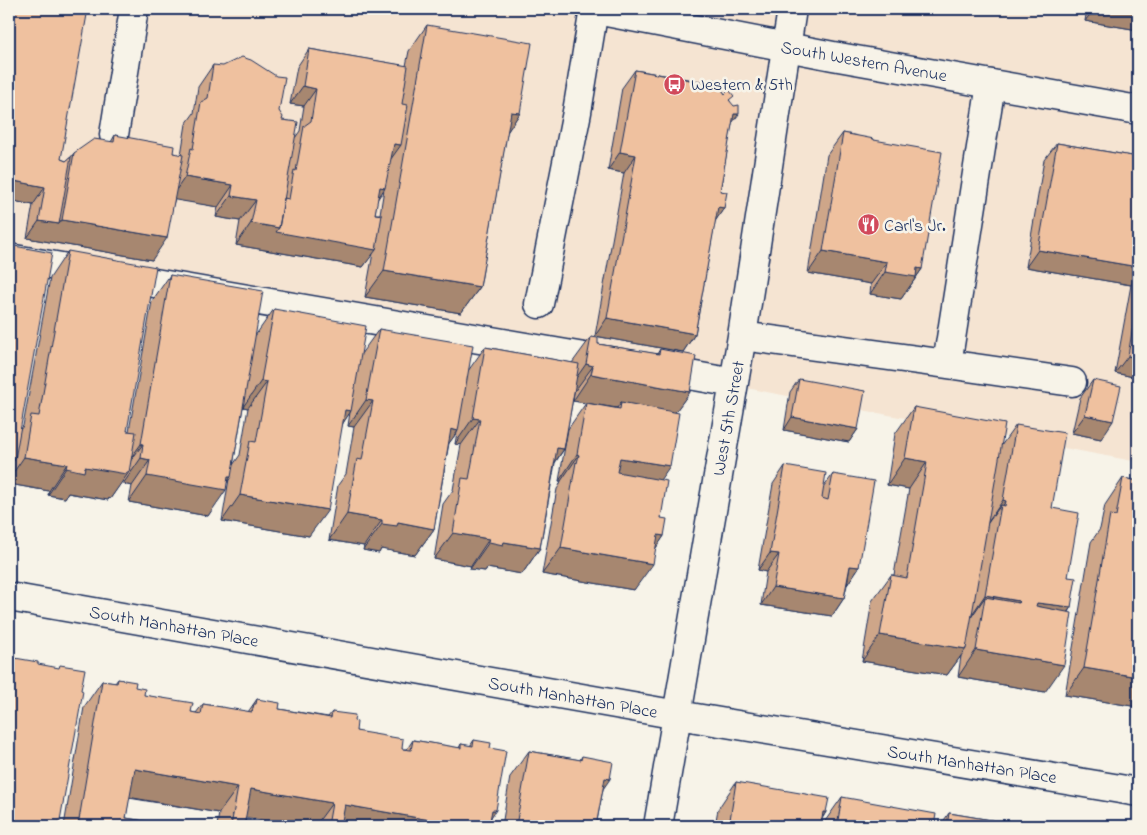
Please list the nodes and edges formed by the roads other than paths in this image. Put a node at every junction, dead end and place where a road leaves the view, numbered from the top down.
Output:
1 (134, 9) edge
2 (593, 9) edge
3 (792, 9) edge
4 (786, 47) junction
5 (991, 84) junction
6 (1138, 110) edge
7 (114, 135) edge
8 (9, 258) edge
9 (539, 304) dead end
10 (742, 336) junction
11 (947, 364) junction
12 (1072, 382) dead end
13 (734, 383) junction
14 (9, 597) edge
15 (678, 715) junction
16 (1138, 792) edge
17 (658, 826) edge

1 - 7 street
2 - 4 street, South Western Avenue
2 - 9 street
3 - 4 street, West 5th Street
4 - 5 street, South Western Avenue
4 - 10 street, West 5th Street
5 - 6 street, South Western Avenue
5 - 11 street
8 - 13 street
10 - 11 street
10 - 13 street, West 5th Street
11 - 12 street
13 - 15 street, West 5th Street
14 - 15 street, South Manhattan Place
15 - 16 street, South Manhattan Place
15 - 17 street, West 5th Street

